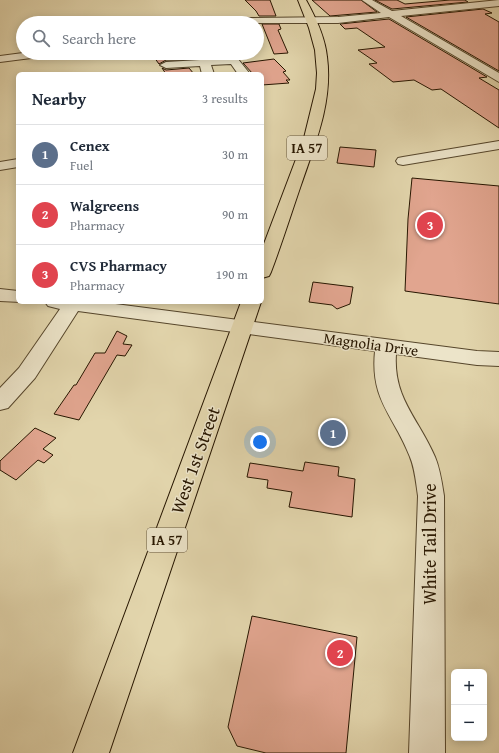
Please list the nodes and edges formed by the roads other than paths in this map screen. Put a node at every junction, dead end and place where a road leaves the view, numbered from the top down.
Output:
1 (302, 0) edge
2 (366, 0) edge
3 (499, 3) edge
4 (391, 14) junction
5 (312, 20) junction
6 (264, 21) edge
7 (16, 58) edge
8 (0, 59) edge
9 (204, 62) junction
10 (166, 66) dead end
11 (207, 72) edge
12 (242, 72) edge
13 (499, 78) edge
14 (499, 145) edge
15 (403, 161) dead end
16 (16, 163) edge
17 (0, 166) edge
18 (264, 266) edge
19 (0, 295) edge
20 (16, 297) edge
21 (66, 304) edge
22 (83, 304) edge
23 (247, 314) edge
24 (386, 346) junction
25 (499, 359) edge
26 (0, 402) edge
27 (91, 753) edge
28 (427, 753) edge

1 - 5 main road, IA 57
2 - 4 street
3 - 4 street
4 - 5 street
4 - 13 street
5 - 6 street
5 - 18 main road, IA 57
7 - 8 street
9 - 10 street
9 - 11 street
9 - 12 street
14 - 15 street
16 - 17 street
19 - 20 street
21 - 26 street
22 - 23 street, Magnolia Drive
23 - 24 street, Magnolia Drive
23 - 27 main road, West 1st Street / IA 57
24 - 25 street, Magnolia Drive
24 - 28 street, White Tail Drive

